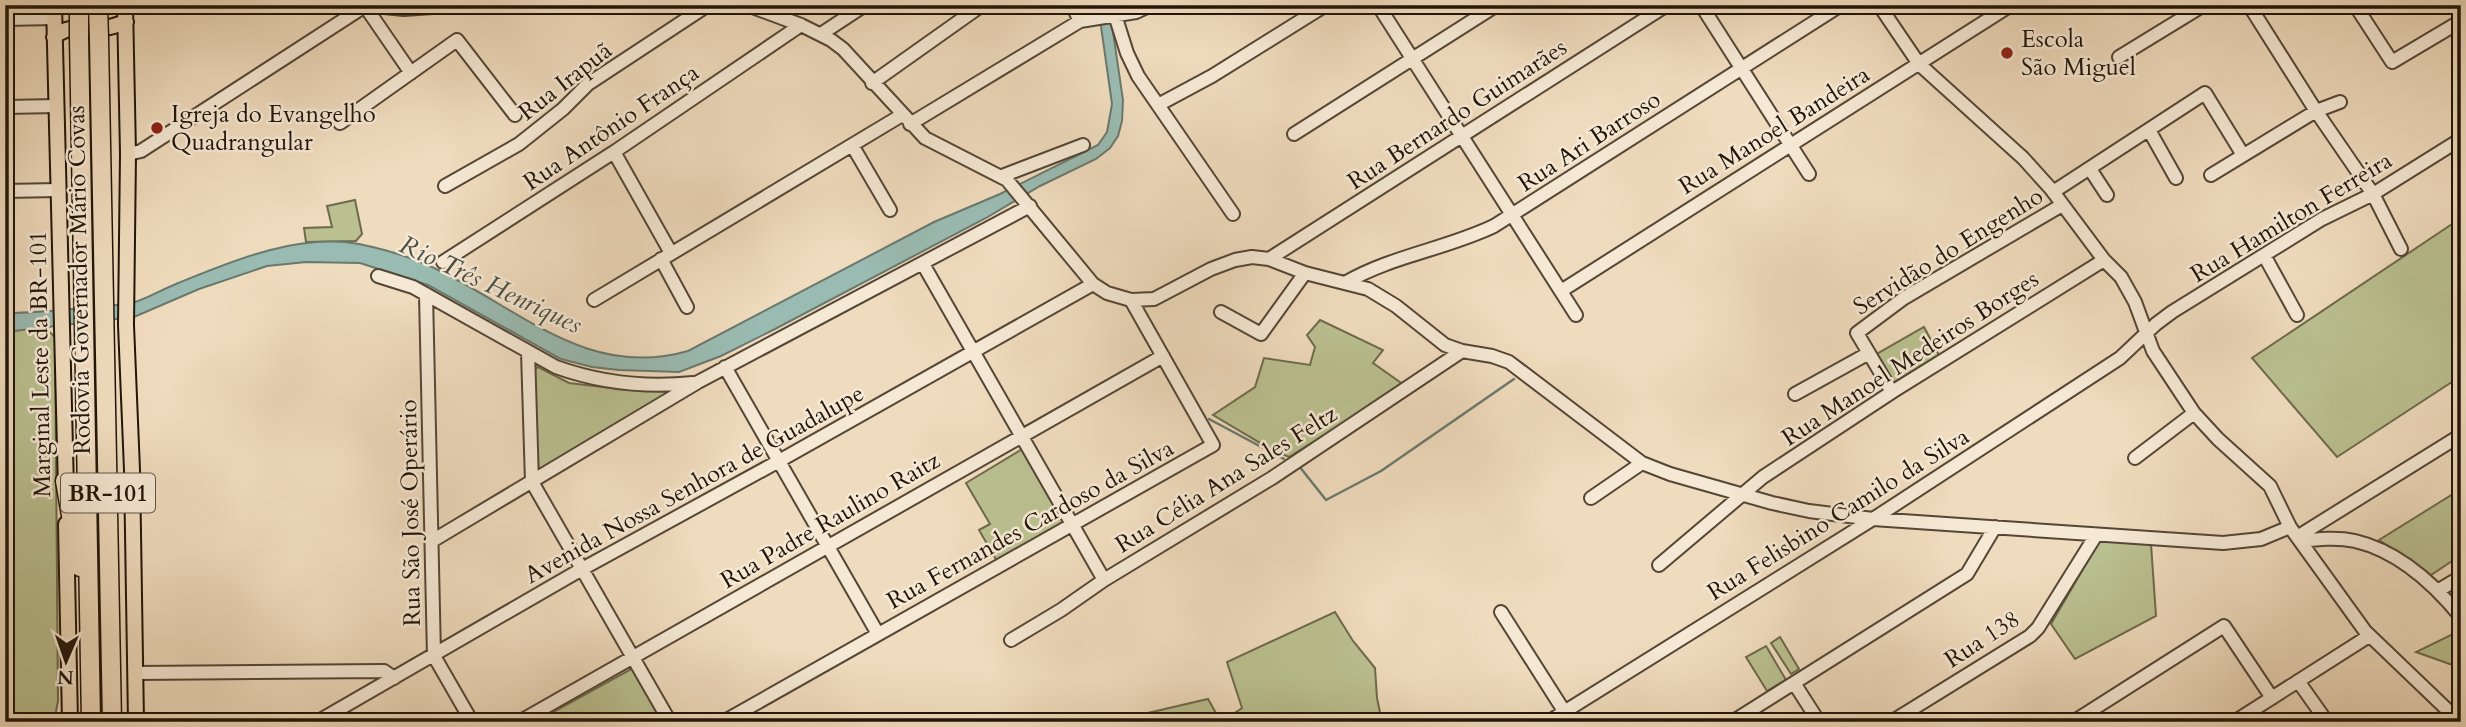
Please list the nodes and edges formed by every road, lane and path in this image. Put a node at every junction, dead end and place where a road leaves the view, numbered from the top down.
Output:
1 (79, 5) edge
2 (98, 5) edge
3 (125, 5) edge
4 (364, 5) edge
5 (461, 5) edge
6 (708, 5) edge
7 (747, 5) edge
8 (865, 5) edge
9 (982, 5) edge
10 (1072, 5) edge
11 (1151, 5) edge
12 (1325, 5) edge
13 (1378, 5) edge
14 (1497, 5) edge
15 (1667, 5) edge
16 (1702, 5) edge
17 (1841, 5) edge
18 (1879, 5) edge
19 (2011, 5) edge
20 (2204, 5) edge
21 (2249, 5) edge
22 (2355, 5) edge
23 (54, 12) edge
24 (1113, 15) junction
25 (5, 19) edge
26 (1085, 19) junction
27 (2461, 21) edge
28 (125, 22) junction
29 (801, 25) junction
30 (76, 33) junction
31 (102, 34) junction
32 (821, 34) junction
33 (54, 37) junction
34 (126, 40) junction
35 (2119, 57) dead end
36 (1412, 59) junction
37 (1919, 64) junction
38 (1741, 68) junction
39 (411, 73) junction
40 (872, 82) junction
41 (2340, 102) dead end
42 (1158, 104) junction
43 (56, 106) junction
44 (5, 107) edge
45 (2316, 111) junction
46 (515, 115) dead end
47 (906, 119) junction
48 (340, 123) dead end
49 (2149, 130) junction
50 (1294, 134) dead end
51 (1462, 136) junction
52 (2461, 139) edge
53 (852, 145) junction
54 (1083, 145) dead end
55 (1790, 145) junction
56 (614, 152) junction
57 (128, 155) junction
58 (2243, 155) junction
59 (2090, 169) junction
60 (1809, 174) dead end
61 (2211, 175) dead end
62 (2176, 178) dead end
63 (1007, 180) junction
64 (445, 186) dead end
65 (58, 190) junction
66 (5, 191) edge
67 (2053, 192) junction
68 (2373, 194) junction
69 (2107, 195) dead end
70 (1027, 204) junction
71 (2062, 205) junction
72 (890, 210) dead end
73 (1233, 214) dead end
74 (1513, 216) junction
75 (2401, 249) dead end
76 (2264, 255) junction
77 (666, 256) junction
78 (1269, 259) junction
79 (2104, 260) junction
80 (443, 262) dead end
81 (923, 264) junction
82 (1306, 273) junction
83 (378, 276) dead end
84 (1345, 283) junction
85 (1093, 284) junction
86 (1561, 291) junction
87 (426, 294) junction
88 (594, 300) dead end
89 (1131, 300) junction
90 (687, 307) dead end
91 (1220, 312) dead end
92 (1576, 315) dead end
93 (2297, 315) dead end
94 (2145, 335) junction
95 (1462, 351) junction
96 (528, 352) junction
97 (973, 352) junction
98 (1869, 353) junction
99 (1163, 356) junction
100 (725, 368) junction
101 (698, 382) junction
102 (1892, 392) junction
103 (1795, 394) dead end
104 (2194, 413) junction
105 (2461, 435) edge
106 (1021, 436) junction
107 (2136, 458) dead end
108 (779, 461) junction
109 (1642, 463) junction
110 (65, 481) junction
111 (532, 482) junction
112 (1741, 494) junction
113 (1591, 498) dead end
114 (1874, 519) junction
115 (1072, 524) junction
116 (1995, 527) junction
117 (2096, 535) junction
118 (2296, 535) junction
119 (432, 541) junction
120 (828, 546) junction
121 (1659, 565) dead end
122 (582, 569) junction
123 (2461, 577) edge
124 (1104, 580) junction
125 (2439, 590) junction
126 (1501, 612) dead end
127 (2461, 617) edge
128 (90, 625) junction
129 (878, 634) junction
130 (2369, 636) junction
131 (1011, 640) dead end
132 (434, 656) junction
133 (633, 657) junction
134 (136, 673) junction
135 (394, 678) junction
136 (2298, 681) junction
137 (1794, 683) junction
138 (2272, 698) junction
139 (1568, 716) edge
140 (70, 722) edge
141 (91, 722) edge
142 (112, 722) edge
143 (136, 722) edge
144 (317, 722) edge
145 (472, 722) edge
146 (519, 722) edge
147 (670, 722) edge
148 (723, 722) edge
149 (1548, 722) edge
150 (1732, 722) edge
151 (1819, 722) edge
152 (1891, 722) edge
153 (2073, 722) edge
154 (2234, 722) edge
155 (2327, 722) edge
156 (2460, 722) edge

1 - 30 highway, Rodovia Governador Mário Covas / BR-101, bridge
2 - 31 highway, Rodovia Governador Mário Covas / BR-101, bridge
3 - 28 main road
4 - 5 street
4 - 39 street
4 - 57 street
6 - 64 street, Rua Irapuã
7 - 29 street
8 - 32 street
9 - 40 street
10 - 26 street
11 - 24 street
12 - 42 street
13 - 36 street
14 - 36 street
15 - 51 street, Rua Bernardo Guimarães
16 - 38 street
17 - 38 street, Rua Ari Barroso
18 - 37 street
19 - 37 street, Rua Manoel Bandeira
20 - 35 street
21 - 45 street
22 - 27 street
23 - 25 street
23 - 30 main road
23 - 33 main road, Marginal Leste da BR-101
24 - 26 street
24 - 42 street
26 - 47 street
28 - 31 main road
28 - 34 main road
29 - 32 street
29 - 56 street, Rua Antônio França
30 - 31 main road
30 - 33 main road
30 - 128 highway, Rodovia Governador Mário Covas / BR-101
31 - 34 main road
31 - 142 highway, Rodovia Governador Mário Covas / BR-101
32 - 40 street
33 - 43 main road, Marginal Leste da BR-101
34 - 57 main road
36 - 50 street
36 - 51 street
37 - 55 street, Rua Manoel Bandeira
37 - 67 street
38 - 55 street
38 - 74 street, Rua Ari Barroso
39 - 46 street
39 - 48 street
40 - 47 street
41 - 45 street
42 - 73 street
43 - 44 street
43 - 65 main road, Marginal Leste da BR-101
45 - 58 street
45 - 68 street
47 - 53 street
47 - 63 street
49 - 58 street
49 - 59 street
49 - 62 street
51 - 74 street
51 - 78 street, Rua Bernardo Guimarães
52 - 68 street, Rua Hamilton Ferreira
53 - 72 street
53 - 77 street
54 - 63 street
55 - 60 street
55 - 86 street, Rua Manoel Bandeira
56 - 77 street
56 - 80 street, Rua Antônio França
57 - 134 main road
58 - 61 street
59 - 67 street
59 - 69 street
63 - 70 street
65 - 66 street
65 - 110 main road, Marginal Leste da BR-101
67 - 71 street
68 - 75 street
68 - 76 street, Rua Hamilton Ferreira
70 - 81 street
70 - 85 street
71 - 79 street
71 - 98 street, Servidão do Engenho
74 - 84 street, Rua Ari Barroso
74 - 86 street
76 - 93 street
76 - 94 street, Rua Hamilton Ferreira
77 - 88 street
77 - 90 street
78 - 82 street
78 - 89 street
79 - 94 street
79 - 102 street, Rua Manoel Medeiros Borges
81 - 97 street
81 - 100 street
82 - 84 street
82 - 91 street
83 - 87 street
84 - 95 street
85 - 89 street
85 - 97 street, Avenida Nossa Senhora de Guadalupe
86 - 92 street
87 - 96 street
87 - 119 street, Rua São José Operário
89 - 99 street, Rua Fernandes Cardoso da Silva
94 - 104 street
94 - 114 street, Rua Felisbino Camilo da Silva
95 - 109 street
95 - 124 street, Rua Célia Ana Sales Feltz
96 - 101 street
96 - 111 street
97 - 106 street
97 - 108 street, Avenida Nossa Senhora de Guadalupe
98 - 102 street
98 - 103 street
99 - 106 street, Rua Padre Raulino Raitz
99 - 115 street, Rua Fernandes Cardoso da Silva
100 - 101 street
100 - 108 street
101 - 111 street
102 - 112 street, Rua Manoel Medeiros Borges
104 - 107 street
104 - 118 street
105 - 118 street
106 - 115 street
106 - 120 street, Rua Padre Raulino Raitz
108 - 120 street
108 - 122 street, Avenida Nossa Senhora de Guadalupe
109 - 112 street
109 - 113 street
110 - 128 highway
110 - 140 main road, Marginal Leste da BR-101
111 - 119 street
111 - 122 street
112 - 114 street
112 - 121 street, Rua Manoel Medeiros Borges
114 - 116 street
114 - 139 street, Rua Felisbino Camilo da Silva
115 - 124 street
115 - 129 street, Rua Fernandes Cardoso da Silva
116 - 117 street
116 - 137 street
117 - 118 street
117 - 152 street, Rua 138
118 - 125 street
118 - 130 street
119 - 132 street, Rua São José Operário
120 - 129 street
120 - 133 street, Rua Padre Raulino Raitz
122 - 132 street, Avenida Nossa Senhora de Guadalupe
122 - 133 street
123 - 125 street
124 - 131 street, Rua Célia Ana Sales Feltz
125 - 127 street
126 - 139 street
128 - 141 highway, Rodovia Governador Mário Covas / BR-101
129 - 148 street, Rua Fernandes Cardoso da Silva
130 - 136 street
130 - 156 street
132 - 135 street, Avenida Nossa Senhora de Guadalupe
132 - 145 street, Rua São José Operário
133 - 146 street, Rua Padre Raulino Raitz
133 - 147 street
134 - 135 street
134 - 143 main road
135 - 144 street, Avenida Nossa Senhora de Guadalupe
136 - 138 street
136 - 155 street
137 - 150 street
137 - 151 street
138 - 153 street
138 - 154 street
139 - 149 street, Rua Felisbino Camilo da Silva

